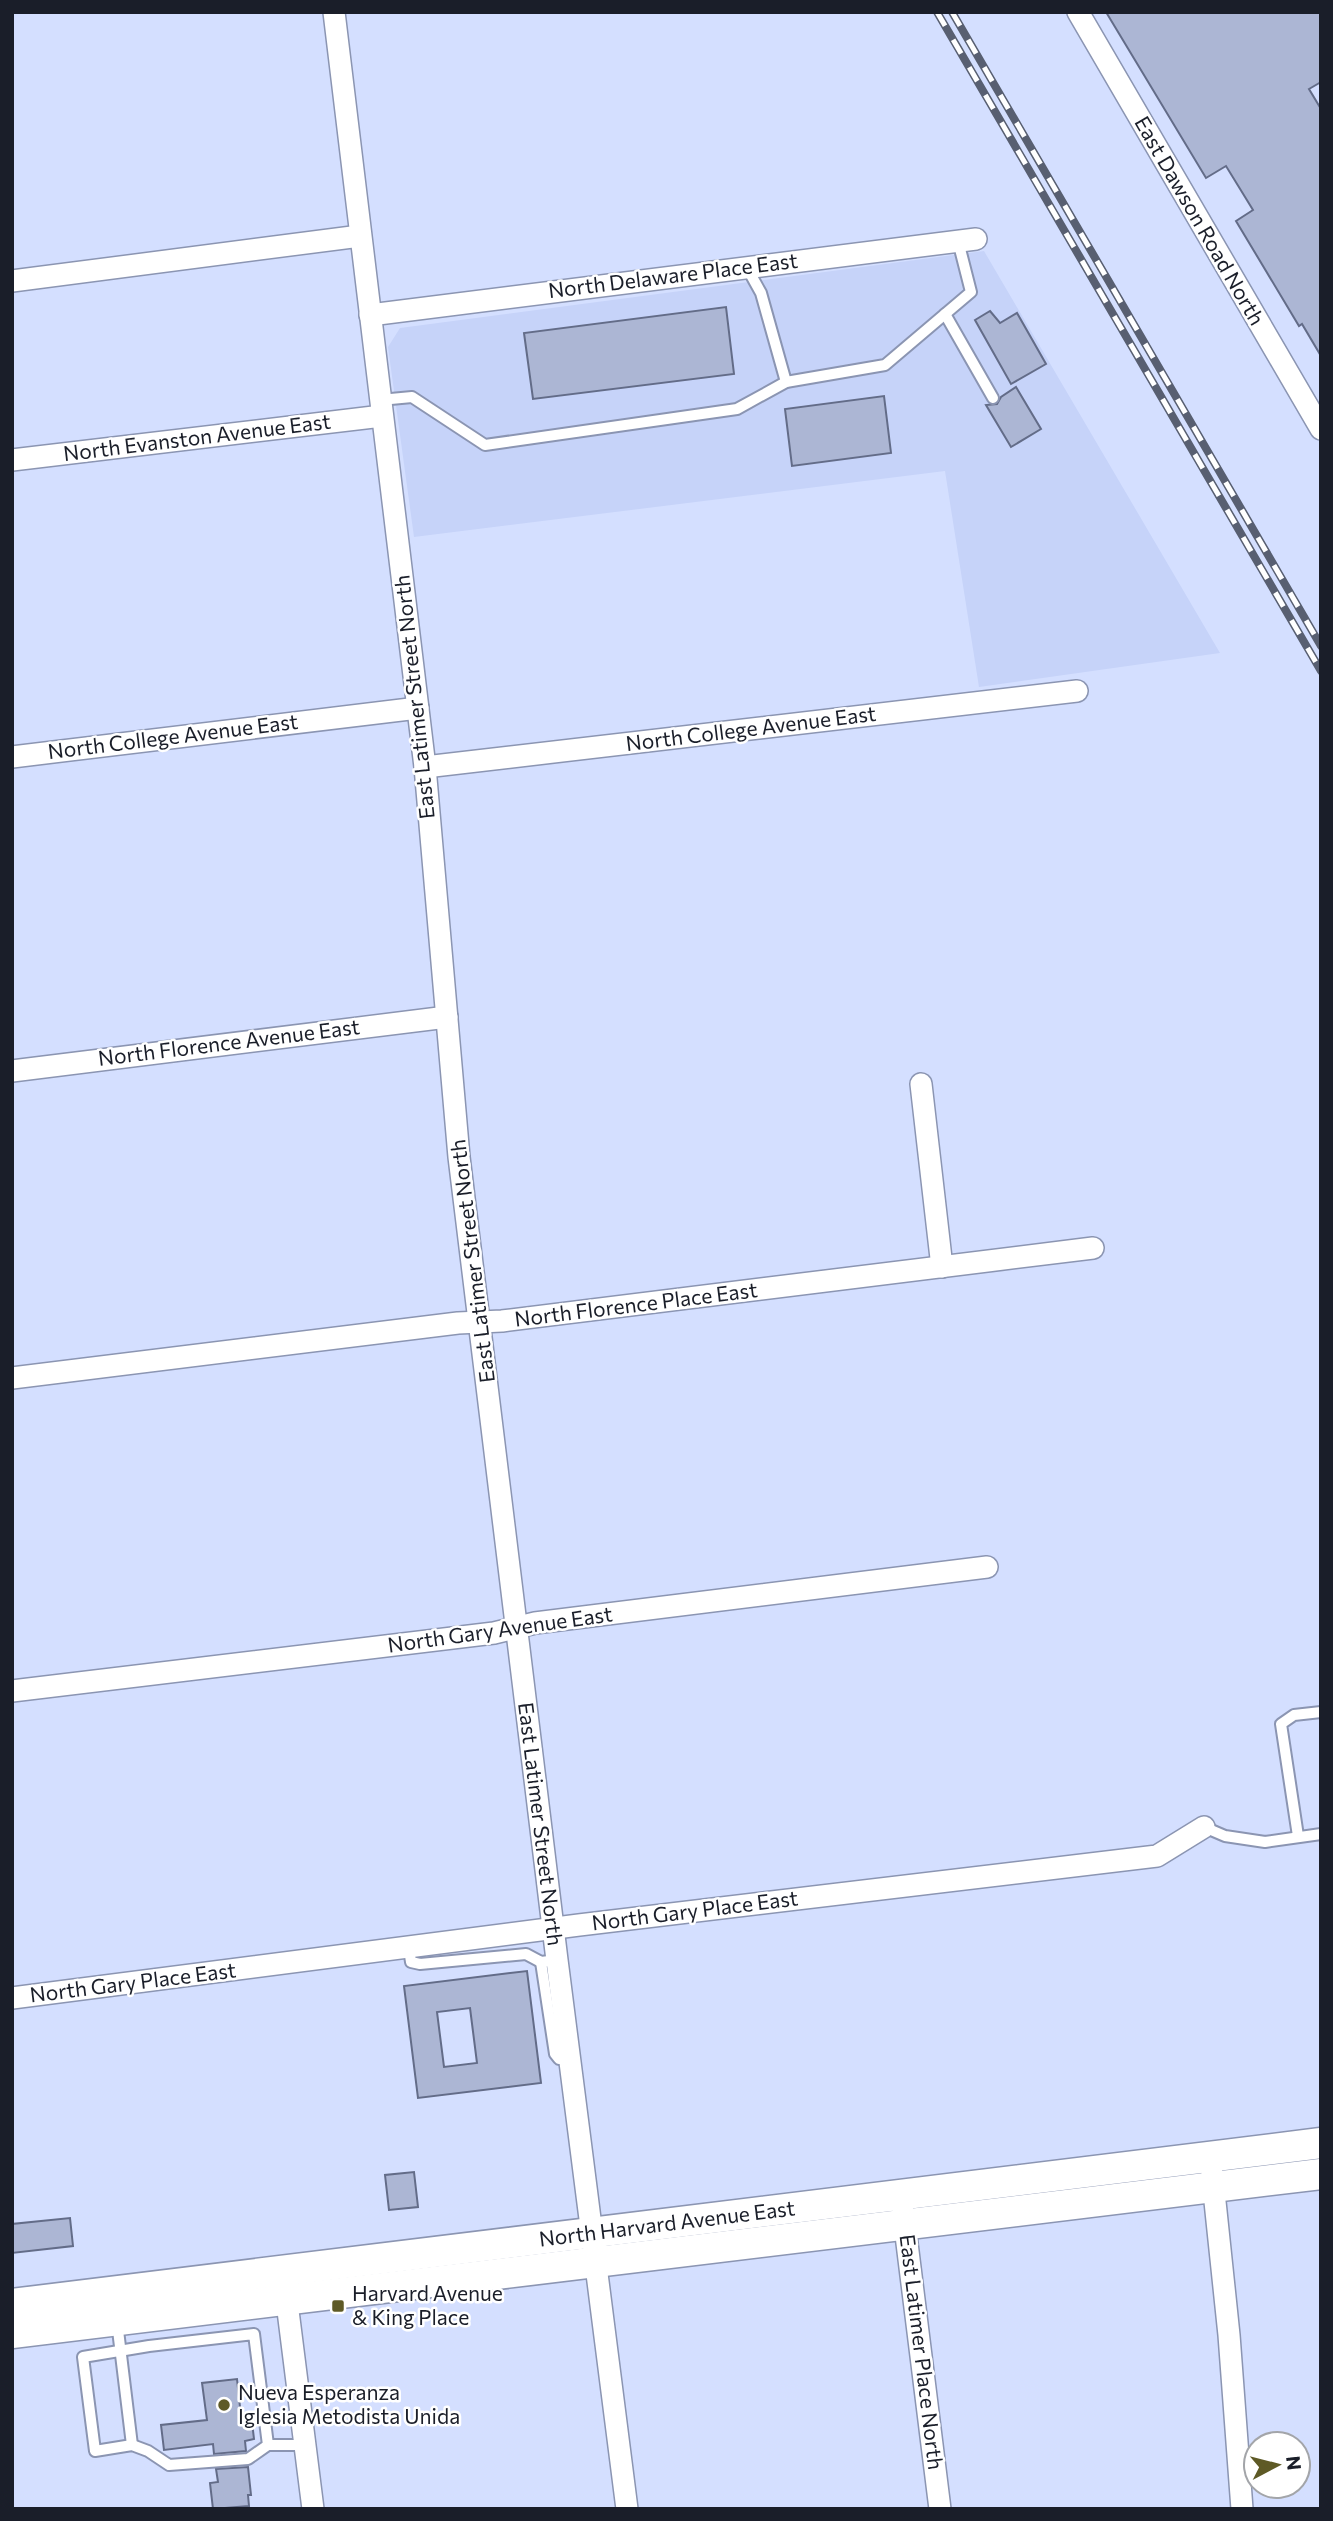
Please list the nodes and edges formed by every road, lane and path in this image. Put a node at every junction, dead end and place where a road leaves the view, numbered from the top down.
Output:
1 (334, 12) edge
2 (1078, 12) edge
3 (360, 236) junction
4 (967, 240) joint
5 (746, 266) junction
6 (12, 281) edge
7 (945, 314) junction
8 (370, 315) junction
9 (786, 382) junction
10 (993, 398) dead end
11 (381, 408) junction
12 (1321, 429) edge
13 (12, 460) edge
14 (1076, 691) dead end
15 (418, 708) junction
16 (12, 757) edge
17 (425, 767) junction
18 (447, 1017) junction
19 (12, 1071) edge
20 (920, 1084) dead end
21 (1093, 1248) dead end
22 (942, 1267) junction
23 (480, 1322) junction
24 (12, 1378) edge
25 (988, 1567) dead end
26 (516, 1628) junction
27 (12, 1691) edge
28 (1321, 1712) edge
29 (1204, 1827) joint
30 (1321, 1834) edge
31 (1298, 1836) junction
32 (553, 1929) junction
33 (409, 1949) junction
34 (549, 1961) junction
35 (12, 1997) edge
36 (1321, 2143) edge
37 (1211, 2157) junction
38 (1321, 2174) edge
39 (1214, 2187) junction
40 (901, 2195) junction
41 (905, 2226) junction
42 (594, 2248) junction
43 (284, 2271) junction
44 (287, 2301) junction
45 (12, 2304) edge
46 (117, 2322) junction
47 (12, 2333) edge
48 (120, 2353) junction
49 (132, 2445) junction
50 (268, 2445) junction
51 (305, 2445) junction
52 (313, 2509) edge
53 (627, 2509) edge
54 (940, 2509) edge
55 (1242, 2509) edge

1 - 3 street, East Latimer Street North
2 - 12 street, East Dawson Road North
3 - 6 street
3 - 8 street, East Latimer Street North
4 - 5 street, North Delaware Place East
4 - 7 lane
5 - 8 street, North Delaware Place East
5 - 9 lane
7 - 9 lane
7 - 10 lane
8 - 11 street, East Latimer Street North
9 - 11 lane
11 - 13 street, North Evanston Avenue East
11 - 15 street, East Latimer Street North
14 - 17 street, North College Avenue East
15 - 16 street, North College Avenue East
15 - 17 street, East Latimer Street North
17 - 18 street, East Latimer Street North
18 - 19 street, North Florence Avenue East
18 - 23 street, East Latimer Street North
20 - 22 street
21 - 22 street, North Florence Place East
22 - 23 street, North Florence Place East
23 - 24 street, North Florence Place East
23 - 26 street, East Latimer Street North
25 - 26 street, North Gary Avenue East
26 - 27 street, North Gary Avenue East
26 - 32 street, East Latimer Street North
28 - 31 lane
29 - 31 lane
29 - 32 street, North Gary Place East
30 - 31 lane
32 - 33 street, North Gary Place East
32 - 34 street, East Latimer Street North
33 - 34 lane
33 - 35 street, North Gary Place East
34 - 42 street, East Latimer Street North
36 - 37 main road, North Harvard Avenue East
37 - 39 street
37 - 40 main road, North Harvard Avenue East
38 - 39 main road, North Harvard Avenue East
39 - 41 main road, North Harvard Avenue East
39 - 55 street
40 - 41 street, East Latimer Place North
40 - 42 main road, North Harvard Avenue East
41 - 42 main road, North Harvard Avenue East
41 - 54 street, East Latimer Place North
42 - 43 main road, North Harvard Avenue East
42 - 44 main road, North Harvard Avenue East
42 - 53 street, East Latimer Street North
43 - 44 street
43 - 45 main road, North Harvard Avenue East
44 - 46 main road, North Harvard Avenue East
44 - 51 street
46 - 47 main road, North Harvard Avenue East
46 - 48 lane
48 - 49 lane
48 - 49 lane
48 - 50 lane
49 - 50 lane
50 - 51 lane
51 - 52 street

